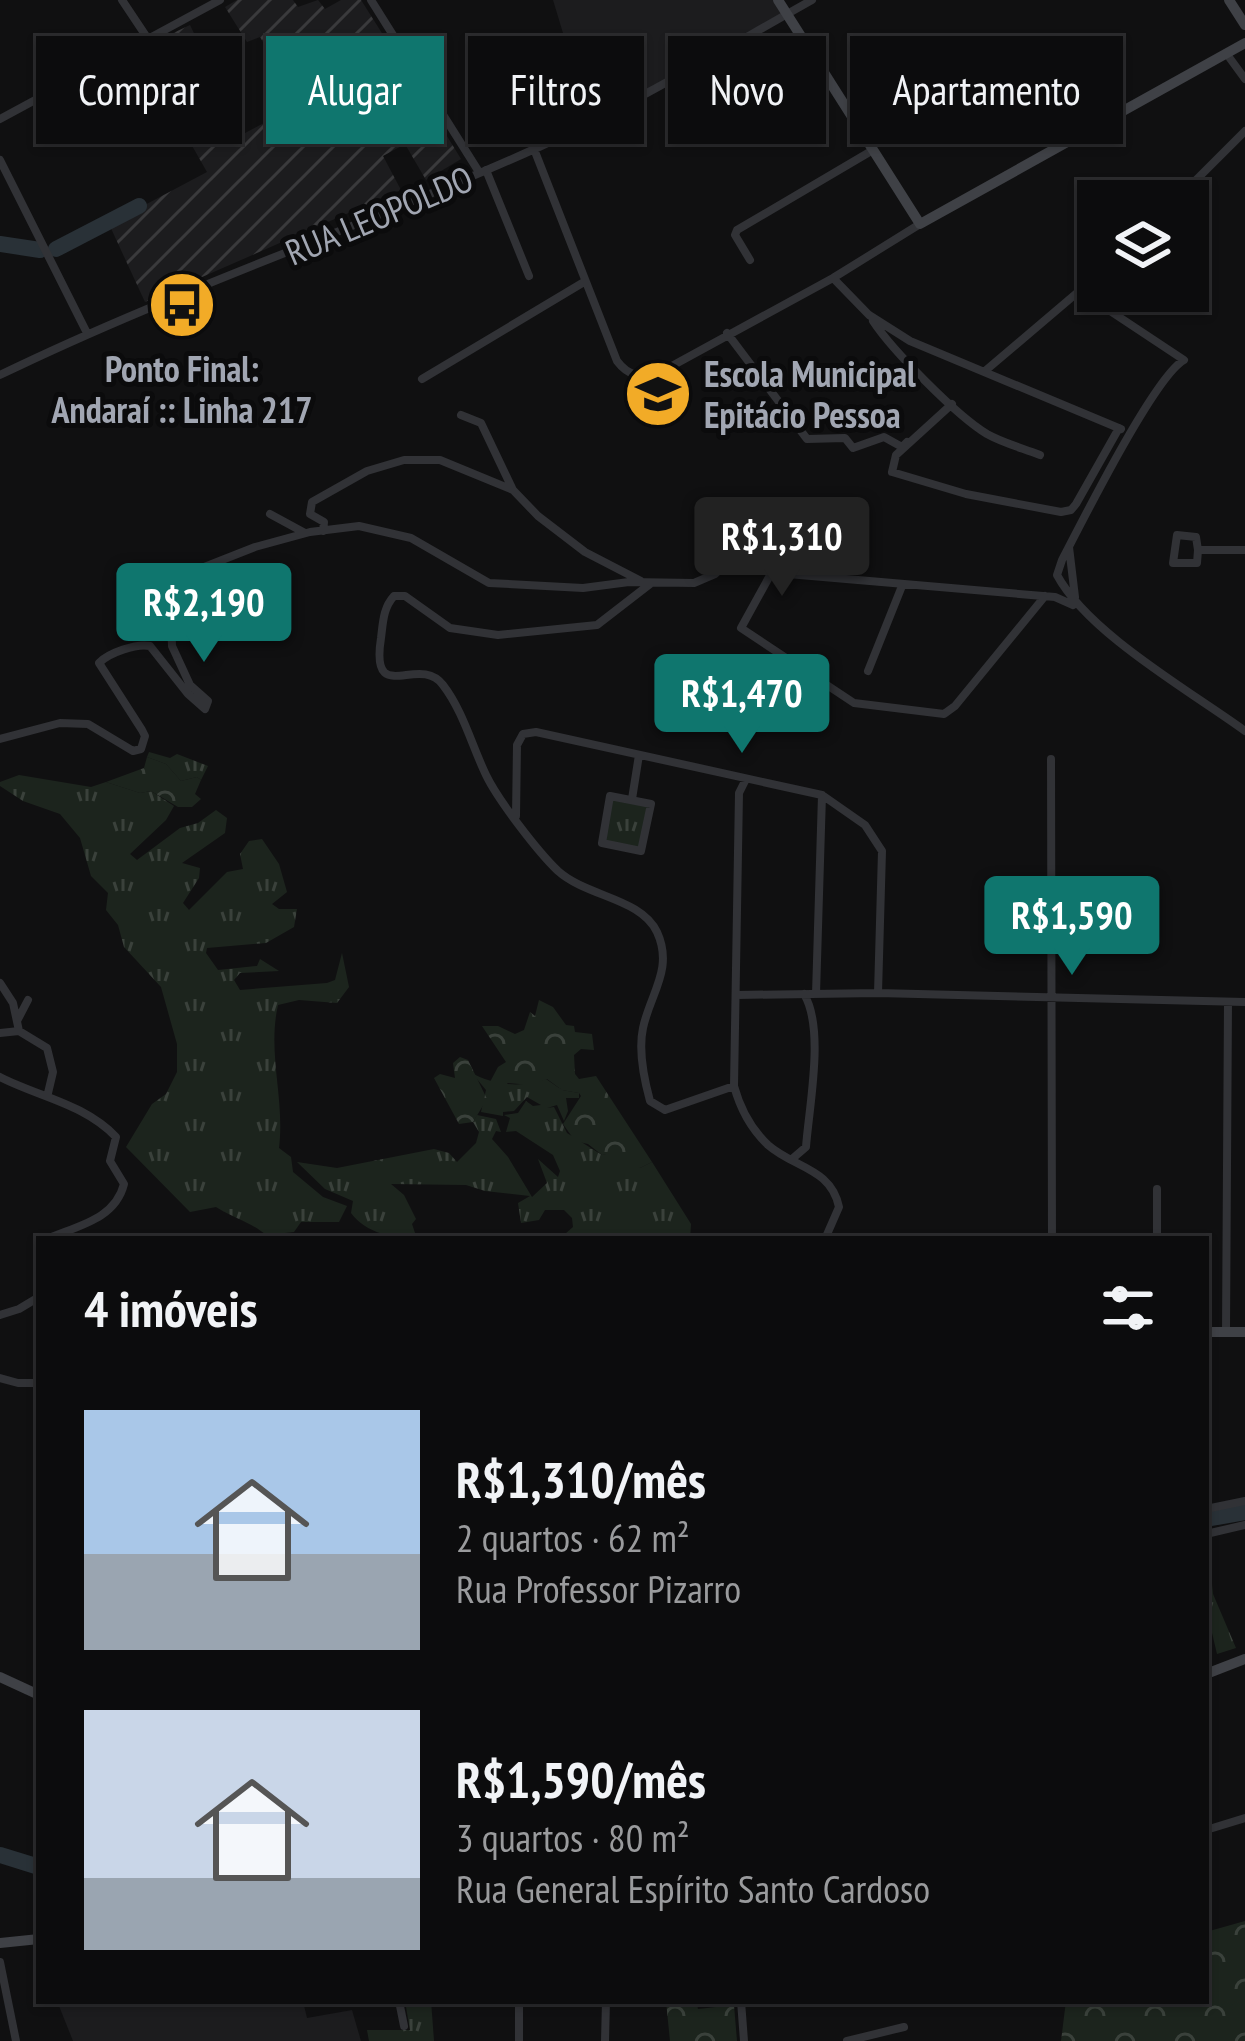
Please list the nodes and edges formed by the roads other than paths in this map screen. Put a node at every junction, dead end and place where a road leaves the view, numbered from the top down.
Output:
1 (122, 0) edge
2 (220, 0) edge
3 (370, 0) edge
4 (778, 0) edge
5 (812, 0) edge
6 (1228, 0) edge
7 (787, 14) junction
8 (1245, 26) edge
9 (146, 36) edge
10 (154, 36) edge
11 (1245, 43) edge
12 (1226, 53) junction
13 (1245, 79) edge
14 (36, 100) edge
15 (0, 119) edge
16 (1245, 130) edge
17 (534, 149) junction
18 (873, 150) junction
19 (0, 161) edge
20 (482, 171) junction
21 (1195, 180) edge
22 (920, 224) junction
23 (750, 260) dead end
24 (529, 276) dead end
25 (833, 278) junction
26 (584, 282) junction
27 (1077, 294) edge
28 (1112, 312) edge
29 (868, 315) junction
30 (87, 333) junction
31 (727, 333) junction
32 (984, 372) junction
33 (0, 375) edge
34 (422, 379) dead end
35 (952, 404) junction
36 (461, 415) dead end
37 (1119, 428) junction
38 (1130, 436) junction
39 (916, 437) junction
40 (1040, 454) dead end
41 (1104, 454) junction
42 (1114, 464) junction
43 (513, 490) junction
44 (270, 514) dead end
45 (323, 531) junction
46 (305, 533) junction
47 (784, 546) junction
48 (1198, 550) junction
49 (1245, 550) edge
50 (647, 582) junction
51 (902, 586) junction
52 (1046, 596) junction
53 (1078, 606) junction
54 (868, 671) dead end
55 (1245, 730) edge
56 (0, 739) edge
57 (638, 755) junction
58 (1051, 759) dead end
59 (746, 779) junction
60 (822, 796) junction
61 (632, 799) junction
62 (516, 817) junction
63 (0, 982) edge
64 (878, 993) junction
65 (804, 994) junction
66 (816, 994) junction
67 (736, 995) junction
68 (1049, 999) junction
69 (28, 1000) dead end
70 (1228, 1002) junction
71 (1245, 1002) edge
72 (18, 1026) junction
73 (0, 1034) edge
74 (0, 1077) edge
75 (734, 1086) junction
76 (48, 1093) junction
77 (792, 1159) junction
78 (1157, 1189) dead end
79 (54, 1236) edge
80 (827, 1236) edge
81 (1052, 1236) edge
82 (1157, 1236) edge
83 (36, 1299) edge
84 (0, 1315) edge
85 (1209, 1332) edge
86 (1226, 1332) junction
87 (1245, 1332) edge
88 (0, 1378) edge
89 (36, 1383) edge
90 (1245, 1502) edge
91 (1209, 1508) edge
92 (1245, 1525) edge
93 (1209, 1533) edge
94 (1245, 1659) edge
95 (1209, 1673) edge
96 (0, 1677) edge
97 (36, 1694) edge
98 (1245, 1818) edge
99 (1209, 1829) edge
100 (36, 1939) edge
101 (0, 1943) edge
102 (0, 1962) edge
103 (400, 2004) edge
104 (519, 2004) edge
105 (606, 2004) edge
106 (741, 2004) edge
107 (404, 2026) dead end
108 (904, 2027) dead end
109 (16, 2041) edge
110 (519, 2041) edge
111 (605, 2041) edge
112 (744, 2041) edge
113 (847, 2041) edge

1 - 9 street
2 - 10 street
3 - 20 street
4 - 7 street
5 - 7 street, RUA LEOPOLDO
6 - 8 street
7 - 17 street, RUA LEOPOLDO
7 - 18 street
11 - 12 street
12 - 13 street
12 - 22 street
14 - 15 street
16 - 21 street
17 - 20 street, RUA LEOPOLDO
17 - 26 street
18 - 22 street
18 - 23 street
19 - 30 street
20 - 24 street
20 - 30 street, RUA LEOPOLDO
22 - 25 street
25 - 29 street
25 - 31 street
26 - 31 street
26 - 34 street
27 - 32 street
28 - 38 street
29 - 32 street
29 - 35 street
30 - 33 street, RUA LEOPOLDO
31 - 39 street
32 - 37 street
35 - 39 street
35 - 40 street
36 - 43 street
37 - 38 street
37 - 41 street
38 - 42 street
39 - 41 street
41 - 42 street
42 - 53 street
43 - 45 street
43 - 50 street
44 - 46 street
45 - 46 street
45 - 50 street
46 - 56 street
47 - 50 street
47 - 51 street
47 - 52 street
48 - 48 street
48 - 49 street
50 - 62 street
51 - 52 street
51 - 54 street
52 - 53 street
53 - 55 street
57 - 59 street
57 - 61 street
57 - 62 street
58 - 68 street
59 - 60 street
59 - 67 street
60 - 64 street
60 - 66 street
61 - 61 street
62 - 75 street
63 - 72 street
64 - 66 street
64 - 68 street
65 - 66 street
65 - 67 street
65 - 77 street
67 - 75 street
68 - 70 street
68 - 81 street
69 - 72 street
70 - 71 street
70 - 86 street
72 - 73 street
72 - 76 street
74 - 76 street
75 - 77 street
76 - 79 street
77 - 80 street
78 - 82 street
83 - 84 street
85 - 86 street
86 - 87 street
88 - 89 street
90 - 91 street
92 - 93 street
94 - 95 street
96 - 97 street
98 - 99 street
100 - 101 street
102 - 109 street
103 - 107 street
104 - 110 street
105 - 111 street
106 - 112 street
108 - 113 street

